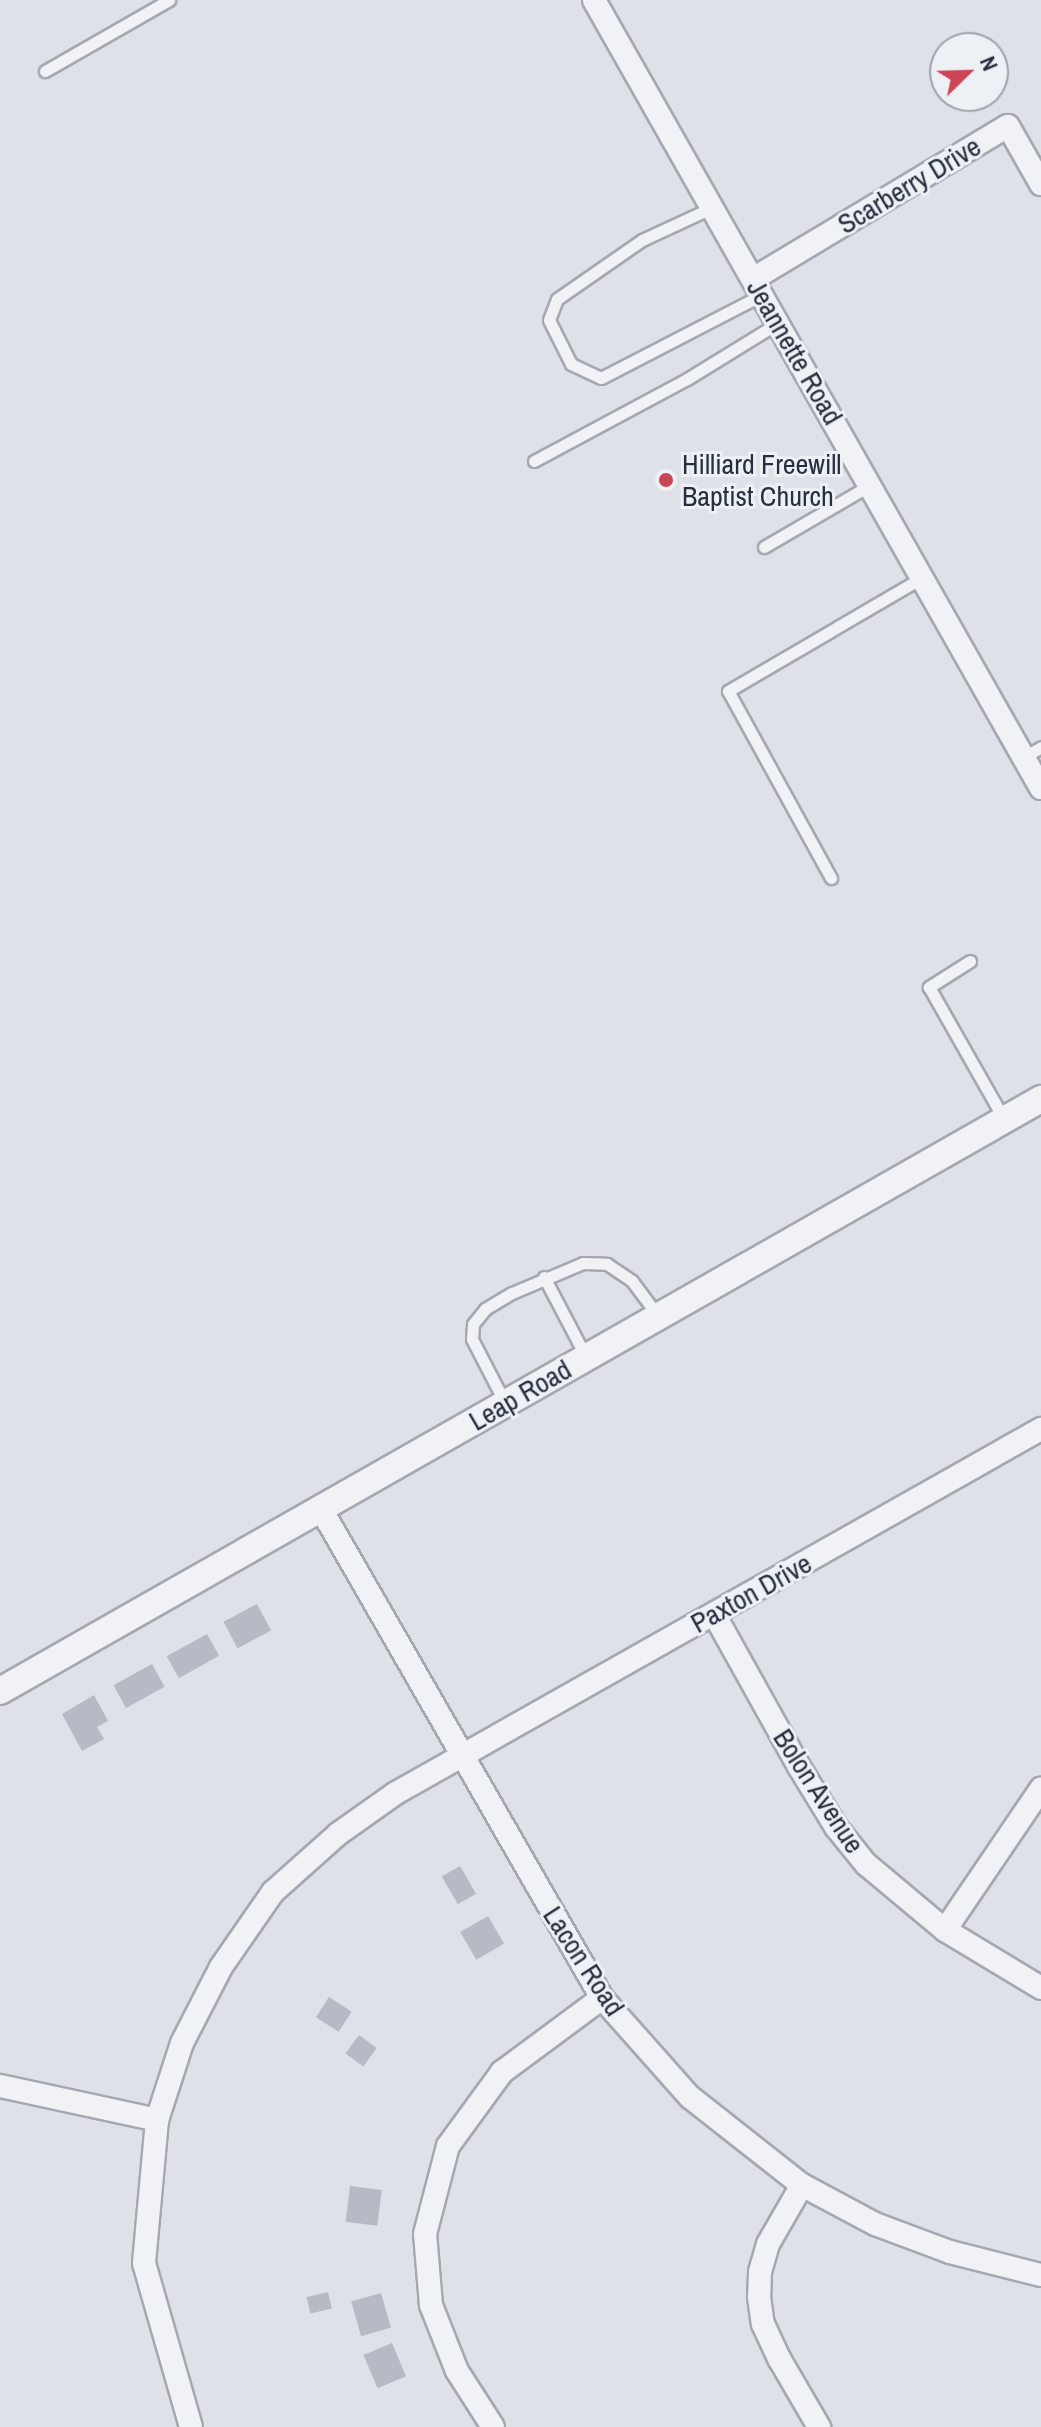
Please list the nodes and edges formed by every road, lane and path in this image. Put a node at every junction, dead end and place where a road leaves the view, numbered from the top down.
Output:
1 (169, 0) edge
2 (594, 0) edge
3 (45, 71) dead end
4 (1041, 184) edge
5 (711, 208) junction
6 (758, 287) junction
7 (778, 323) junction
8 (534, 461) dead end
9 (871, 484) junction
10 (764, 547) dead end
11 (924, 577) junction
12 (1032, 752) edge
13 (1041, 788) edge
14 (831, 878) dead end
15 (970, 961) dead end
16 (1041, 1099) edge
17 (1004, 1120) junction
18 (544, 1277) junction
19 (658, 1316) junction
20 (586, 1357) junction
21 (505, 1403) junction
22 (1041, 1429) edge
23 (321, 1509) junction
24 (714, 1614) junction
25 (0, 1691) edge
26 (461, 1756) junction
27 (1041, 1789) edge
28 (945, 1930) junction
29 (1041, 1988) edge
30 (602, 1998) junction
31 (0, 2086) edge
32 (157, 2120) junction
33 (802, 2185) junction
34 (1041, 2275) edge
35 (191, 2427) edge
36 (493, 2427) edge
37 (819, 2427) edge

1 - 3 lane
2 - 5 street, Jeannette Road
4 - 6 street, Scarberry Drive
5 - 6 street, Jeannette Road
5 - 6 lane
6 - 7 street, Jeannette Road
7 - 8 lane
7 - 9 street, Jeannette Road
9 - 10 lane
9 - 11 street, Jeannette Road
11 - 12 street, Jeannette Road
11 - 14 lane
12 - 13 street, Jeannette Road
15 - 17 lane
16 - 17 street, Leap Road
17 - 19 street, Leap Road
18 - 19 lane
18 - 20 lane
18 - 21 lane
19 - 20 street, Leap Road
20 - 21 street, Leap Road
21 - 23 street, Leap Road
22 - 24 street, Paxton Drive
23 - 25 street, Leap Road
23 - 26 street, Lacon Road
24 - 26 street, Paxton Drive
24 - 28 street, Bolon Avenue
26 - 30 street, Lacon Road
26 - 32 street, Paxton Drive
27 - 28 street
28 - 29 street, Bolon Avenue
30 - 33 street, Lacon Road
30 - 36 street
31 - 32 street
32 - 35 street, Paxton Drive
33 - 34 street, Lacon Road
33 - 37 street

